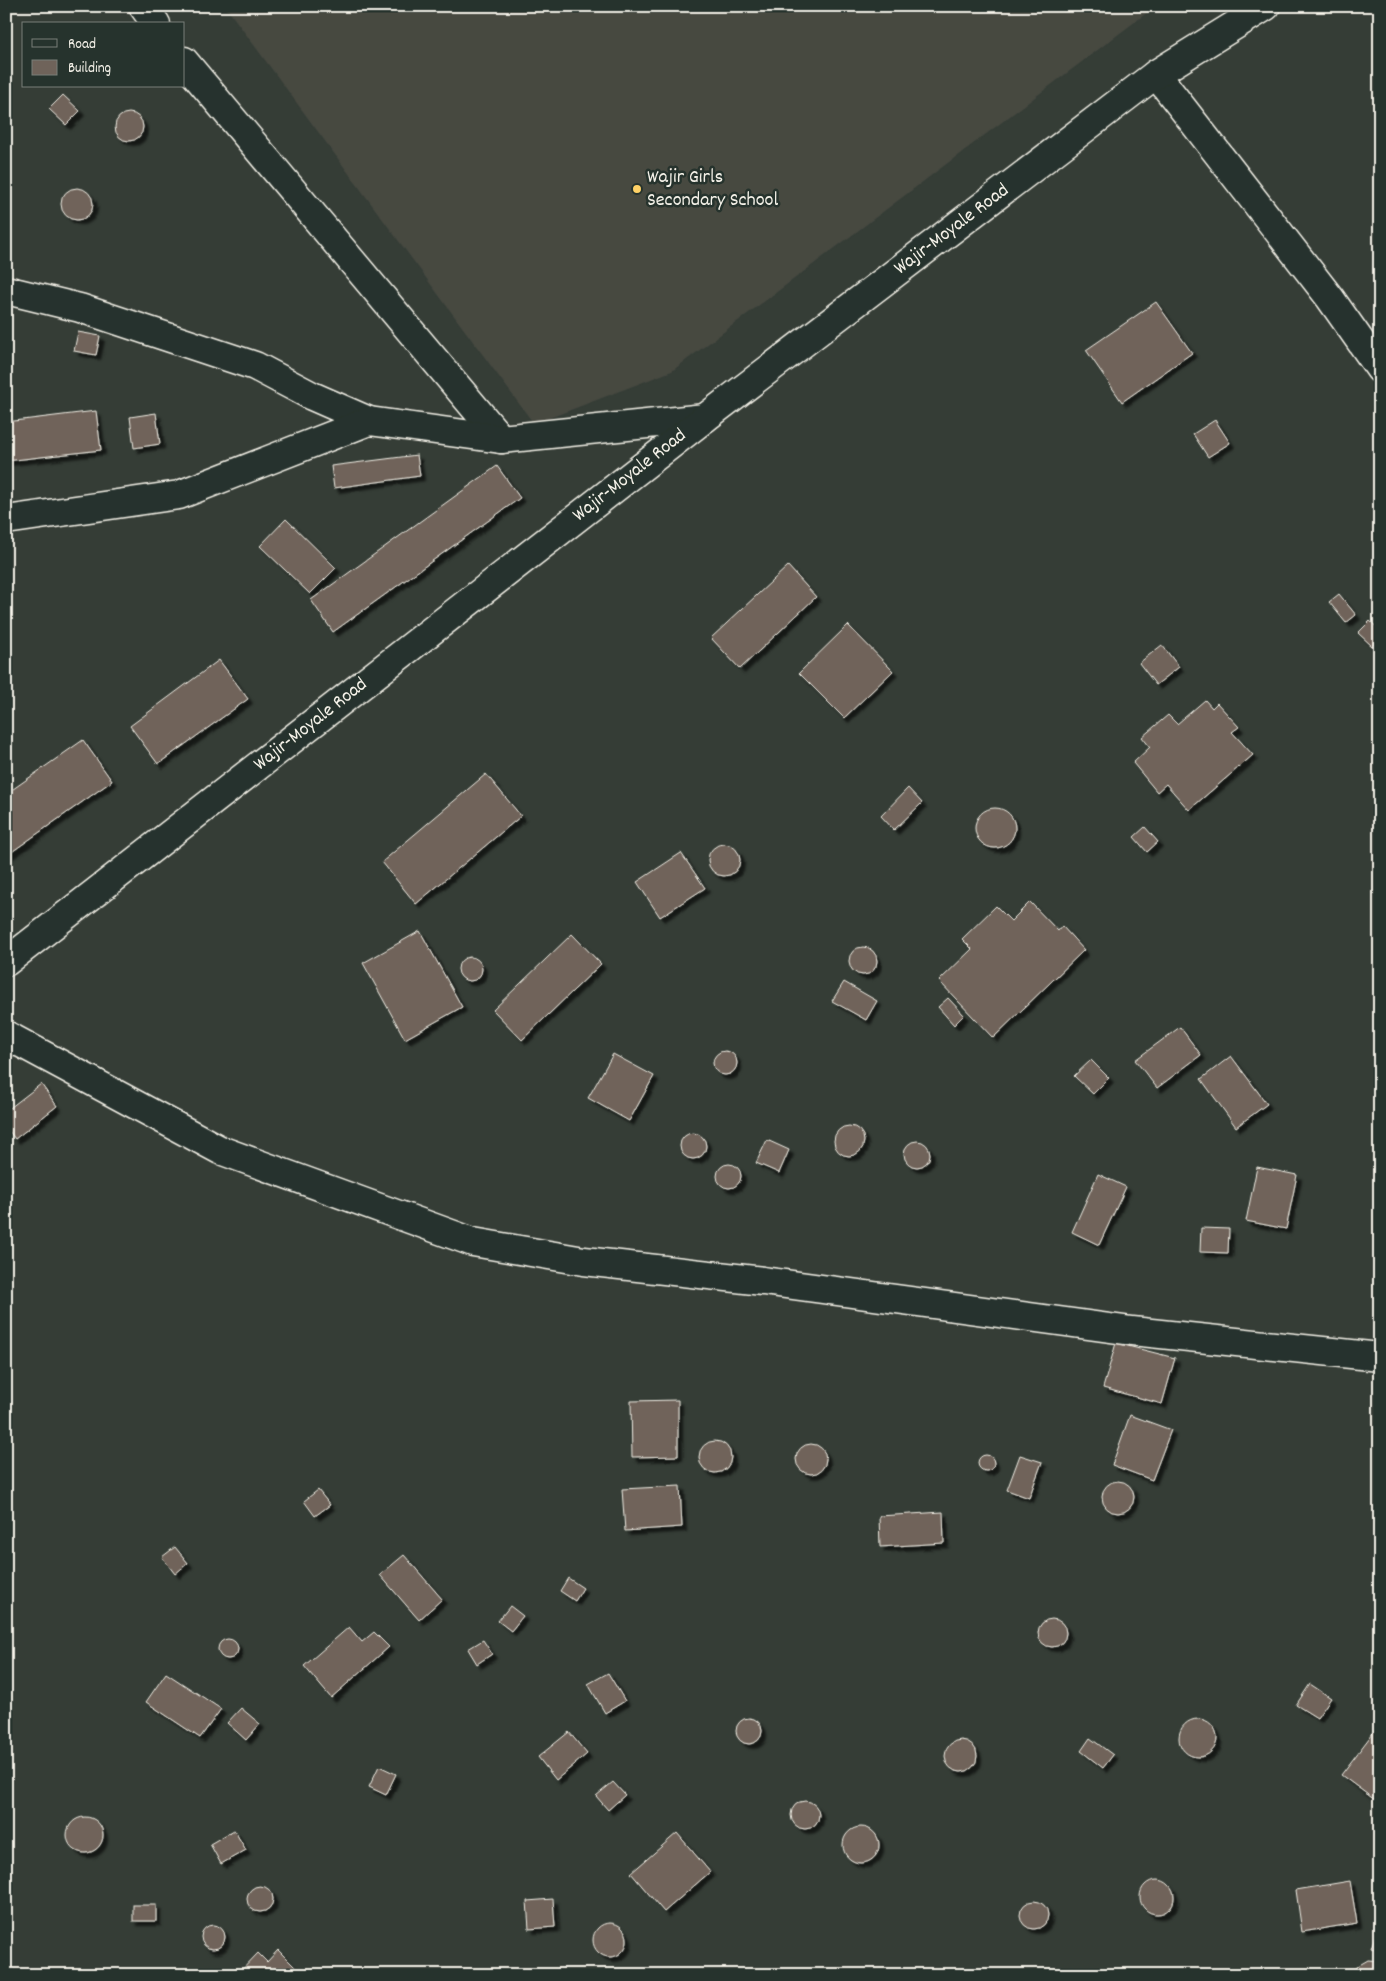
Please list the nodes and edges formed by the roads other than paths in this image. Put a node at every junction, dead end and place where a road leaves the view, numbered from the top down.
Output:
1 (143, 6) edge
2 (1266, 6) edge
3 (155, 22) edge
4 (185, 62) edge
5 (1156, 74) junction
6 (6, 290) edge
7 (1380, 369) edge
8 (705, 418) junction
9 (369, 421) junction
10 (500, 439) junction
11 (6, 520) edge
12 (6, 962) edge
13 (6, 1035) edge
14 (1380, 1357) edge

1 - 3 street
2 - 5 street, Wajir-Moyale Road
4 - 10 street
5 - 7 street
5 - 8 street, Wajir-Moyale Road
6 - 9 street
8 - 10 street
8 - 12 street, Wajir-Moyale Road
9 - 10 street
9 - 11 street
13 - 14 street

